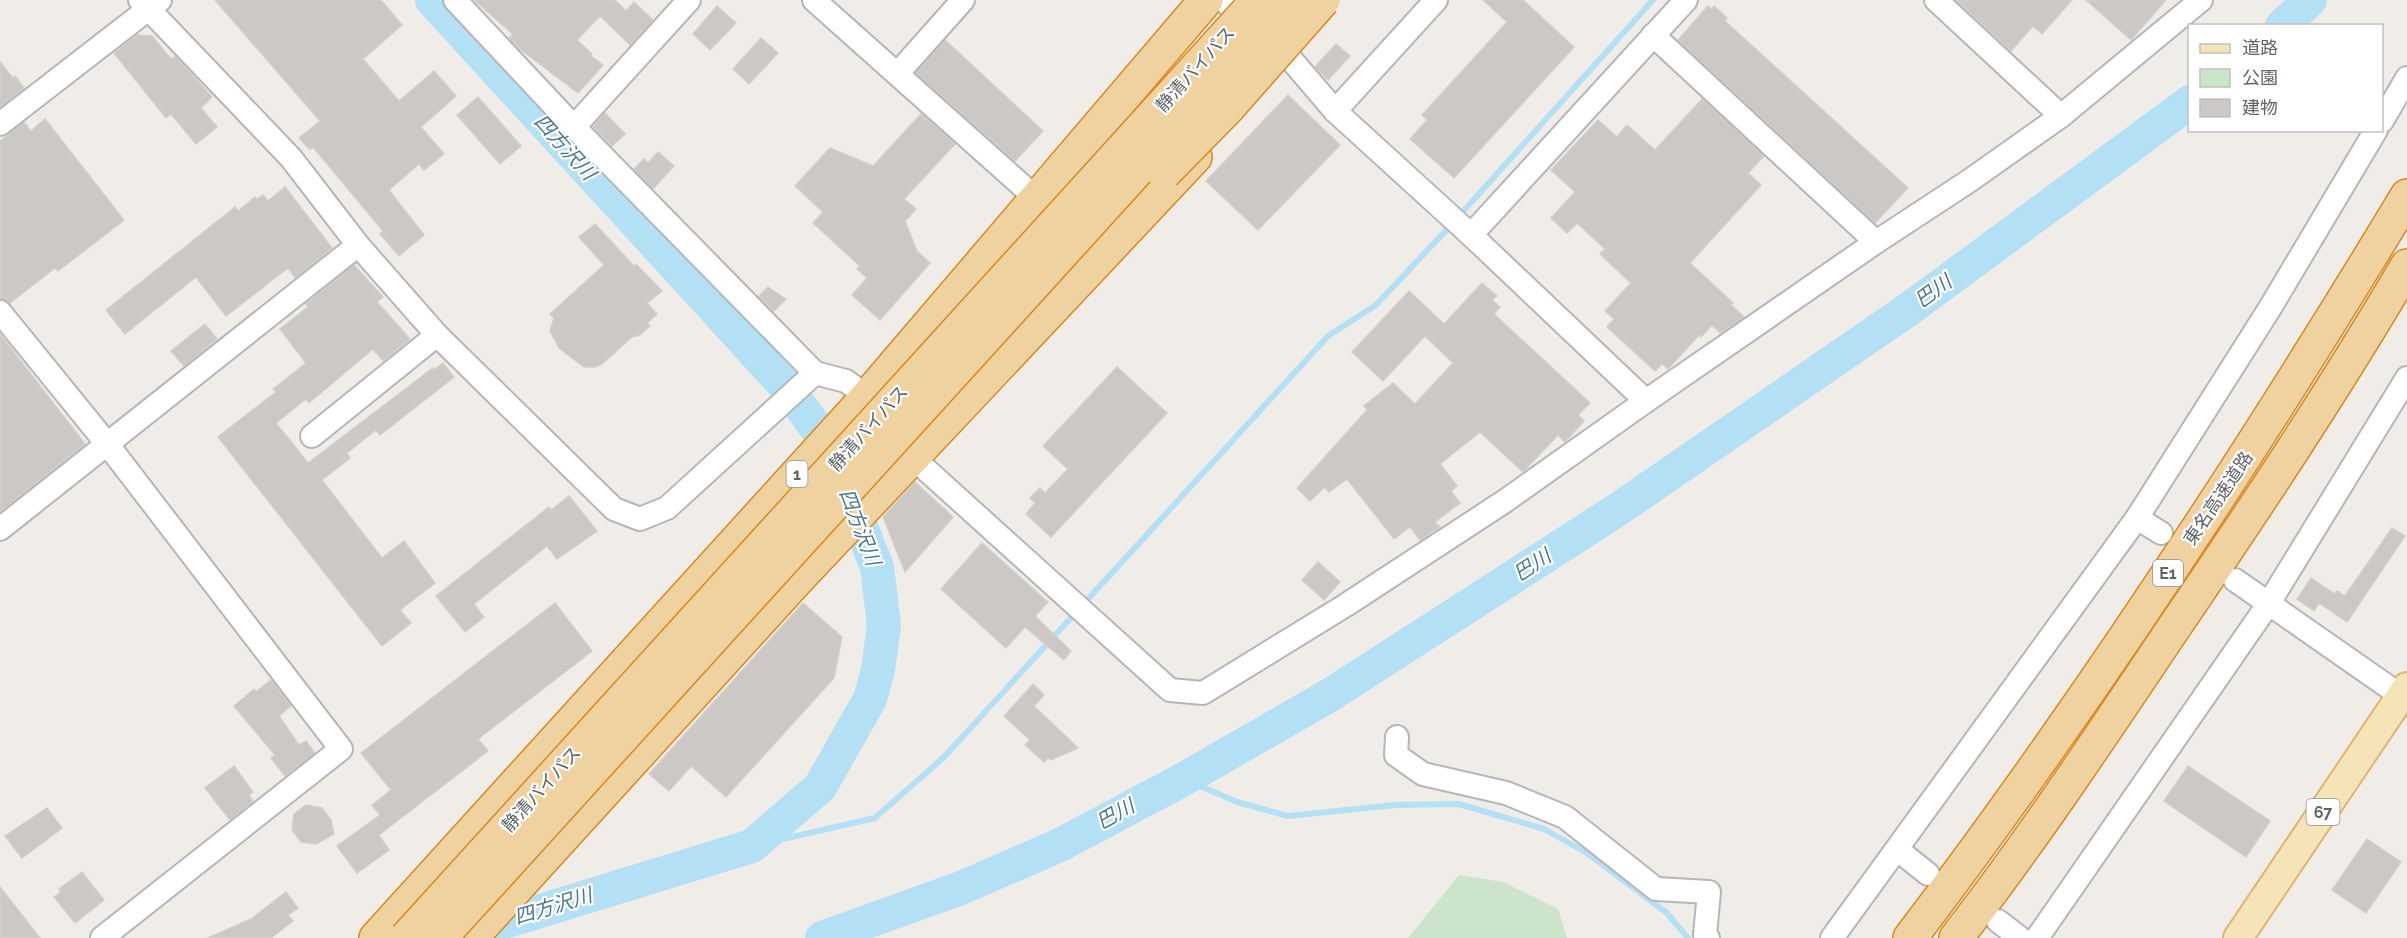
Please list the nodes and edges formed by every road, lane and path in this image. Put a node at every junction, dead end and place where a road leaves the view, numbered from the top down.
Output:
1 (455, 0) edge
2 (689, 0) edge
3 (814, 0) edge
4 (963, 0) edge
5 (1206, 0) edge
6 (1223, 0) edge
7 (1227, 0) edge
8 (1258, 0) edge
9 (1292, 0) edge
10 (1323, 0) edge
11 (1342, 0) edge
12 (1436, 0) edge
13 (1686, 0) edge
14 (1936, 0) edge
15 (2201, 0) edge
16 (150, 3) edge
17 (1653, 35) junction
18 (1289, 57) junction
19 (898, 73) junction
20 (2407, 78) edge
21 (1335, 111) junction
22 (2061, 116) junction
23 (2383, 119) edge
24 (0, 124) edge
25 (574, 127) junction
26 (2375, 132) edge
27 (2407, 196) edge
28 (1037, 199) junction
29 (1471, 235) junction
30 (1876, 242) junction
31 (358, 245) junction
32 (2407, 266) edge
33 (0, 312) edge
34 (437, 335) junction
35 (811, 378) junction
36 (2407, 378) edge
37 (1646, 401) junction
38 (871, 409) junction
39 (312, 436) dead end
40 (915, 441) junction
41 (108, 445) junction
42 (2137, 518) junction
43 (0, 529) edge
44 (2161, 533) dead end
45 (2235, 580) dead end
46 (2269, 603) junction
47 (2405, 694) edge
48 (1397, 738) dead end
49 (1898, 850) junction
50 (1928, 874) dead end
51 (1998, 921) dead end
52 (102, 938) edge
53 (376, 938) edge
54 (406, 938) edge
55 (440, 938) edge
56 (471, 938) edge
57 (1708, 938) edge
58 (1833, 938) edge
59 (1910, 938) edge
60 (1956, 938) edge
61 (2019, 938) edge
62 (2037, 938) edge
63 (2238, 938) edge

1 - 25 street
2 - 25 street
3 - 19 street
4 - 19 street
5 - 28 highway, 1
6 - 18 street
7 - 38 highway, bridge
8 - 38 highway, 静清バイパス / 1, bridge
9 - 40 highway, 静清バイパス, bridge
10 - 40 highway, bridge
11 - 18 highway
12 - 21 street
13 - 17 street
14 - 22 street
15 - 22 street
16 - 24 street
16 - 31 street
17 - 29 street
17 - 30 street
18 - 21 street
18 - 40 highway
19 - 28 street
20 - 23 street
21 - 29 street
22 - 30 street
25 - 35 street
26 - 42 street
27 - 59 highway, 東名高速道路 / E1
28 - 38 highway, 1
29 - 37 street
30 - 37 street
31 - 34 street
31 - 41 street
32 - 60 highway, 東名高速道路 / E1
33 - 41 street
34 - 35 street
34 - 39 street
35 - 38 street
36 - 46 street
37 - 40 street
38 - 40 street
38 - 53 highway, 1
38 - 54 highway, 静清バイパス / 1, bridge
40 - 55 highway, 静清バイパス, bridge
40 - 56 highway
41 - 43 street
41 - 52 street
42 - 44 street
42 - 49 street
45 - 46 street
46 - 47 street
46 - 62 street
47 - 63 main road, 67
48 - 57 street
49 - 50 street
49 - 58 street
51 - 61 street

